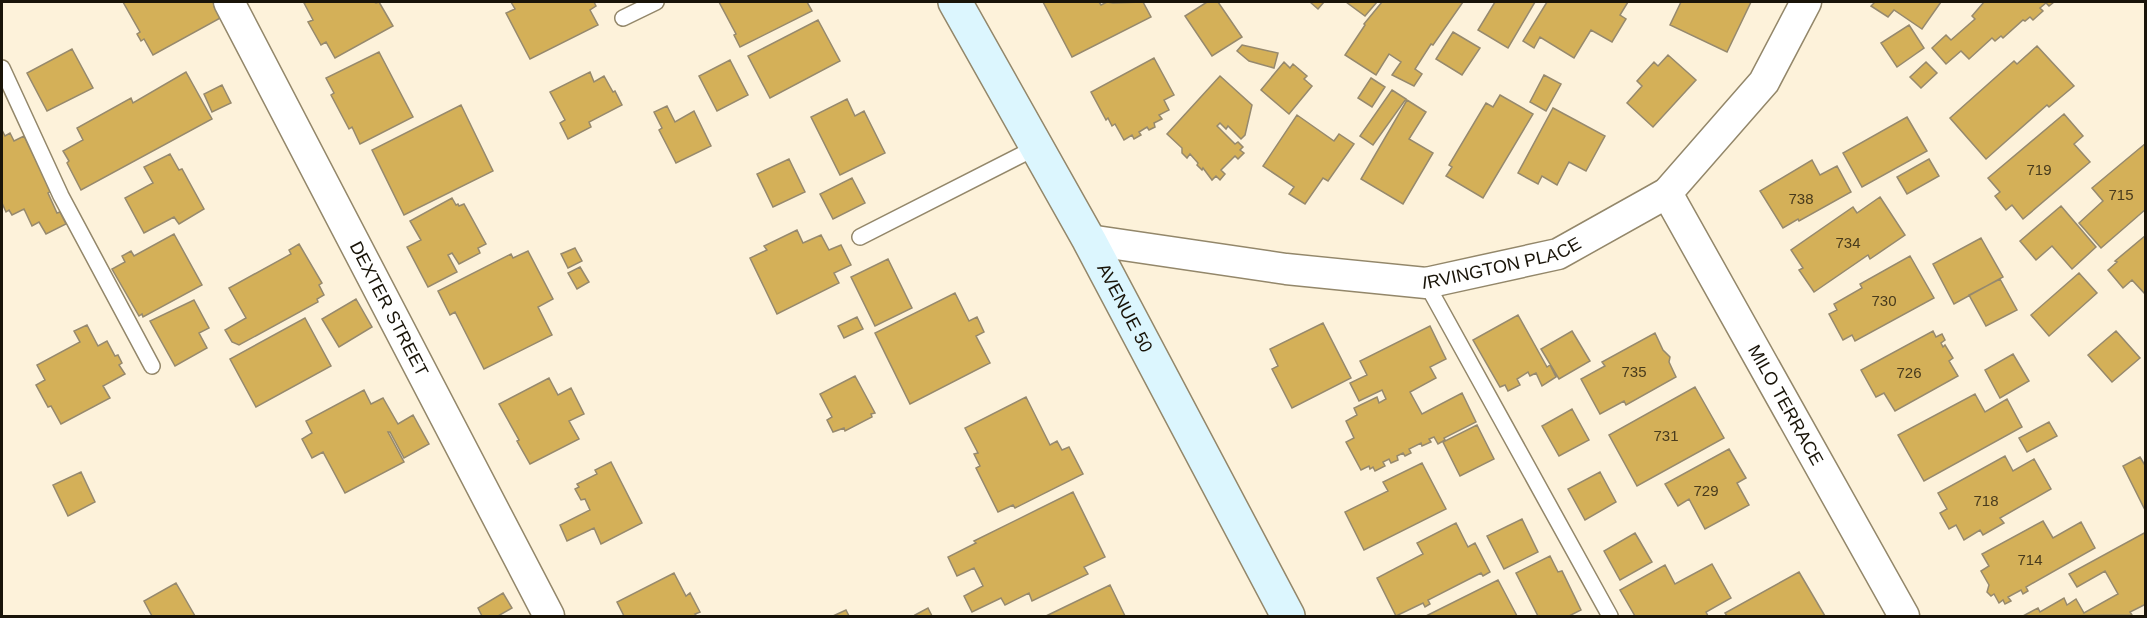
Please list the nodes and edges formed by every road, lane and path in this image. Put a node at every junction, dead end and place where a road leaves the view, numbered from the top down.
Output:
1 (229, 2) edge
2 (656, 2) edge
3 (955, 2) edge
4 (1806, 2) edge
5 (623, 18) dead end
6 (2, 68) edge
7 (1037, 147) junction
8 (1667, 193) junction
9 (860, 237) dead end
10 (1089, 240) junction
11 (1426, 283) junction
12 (152, 366) dead end
13 (549, 616) edge
14 (1287, 616) edge
15 (1610, 616) edge
16 (1904, 616) edge

1 - 13 street, DEXTER STREET
2 - 5 lane
3 - 7 street, AVENUE 50
4 - 8 street, IRVINGTON PLACE
6 - 12 lane
7 - 9 lane
7 - 10 street, AVENUE 50
8 - 11 street, IRVINGTON PLACE
8 - 16 street, MILO TERRACE
10 - 11 street, IRVINGTON PLACE
10 - 14 street, AVENUE 50
11 - 15 lane

